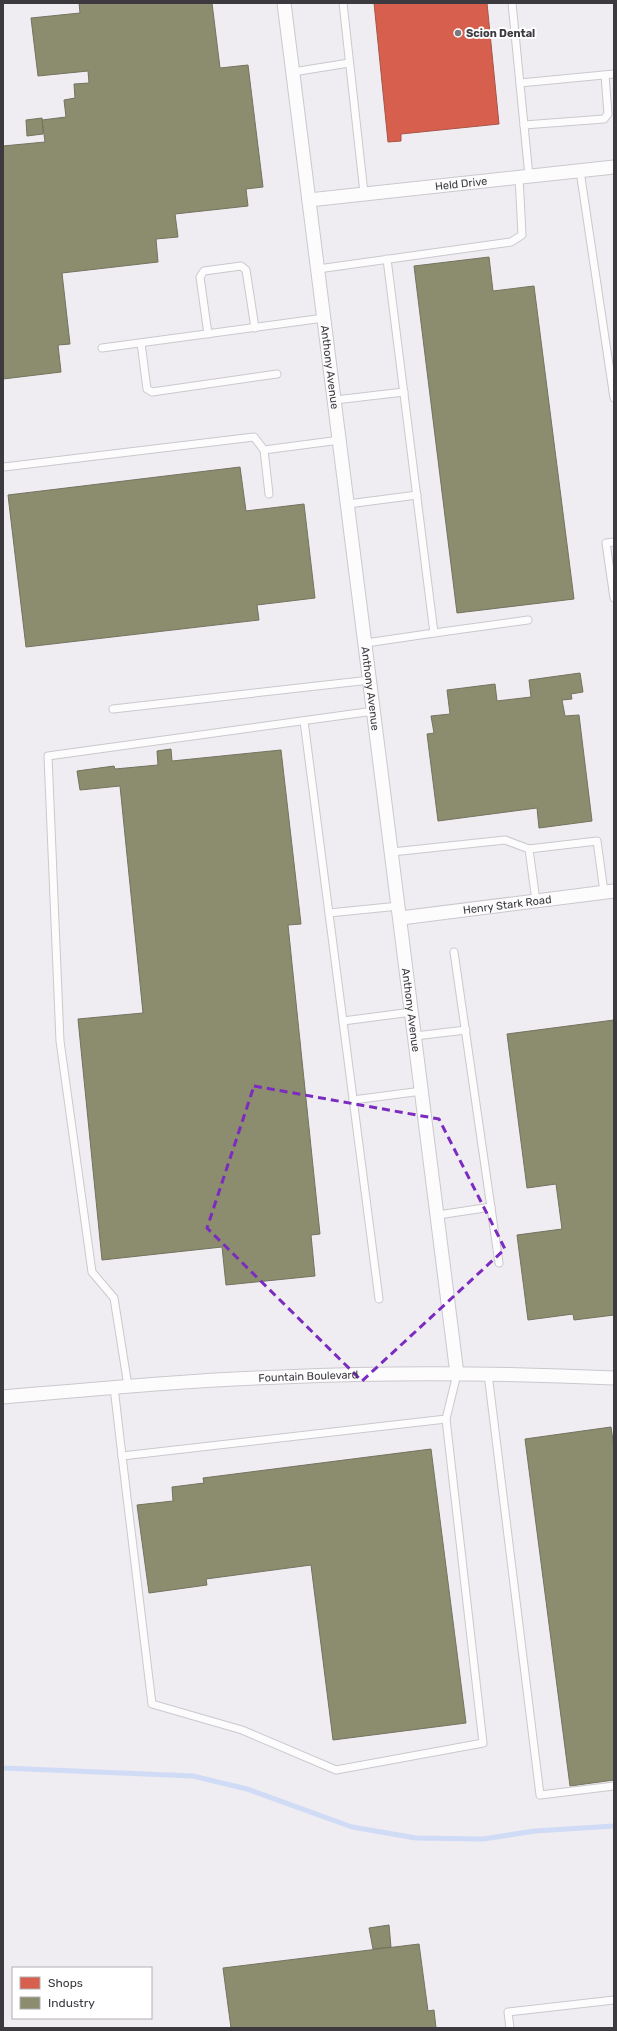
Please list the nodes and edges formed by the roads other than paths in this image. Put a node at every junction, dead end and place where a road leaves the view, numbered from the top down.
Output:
1 (284, 3) edge
2 (343, 3) edge
3 (512, 3) edge
4 (350, 63) junction
5 (293, 72) junction
6 (614, 74) edge
7 (605, 75) junction
8 (520, 83) junction
9 (524, 126) junction
10 (614, 167) edge
11 (580, 171) junction
12 (524, 176) junction
13 (364, 193) junction
14 (309, 200) junction
15 (387, 259) junction
16 (318, 269) junction
17 (324, 318) junction
18 (254, 328) junction
19 (208, 334) junction
20 (141, 343) junction
21 (102, 348) dead end
22 (277, 374) dead end
23 (404, 392) junction
24 (614, 398) edge
25 (335, 400) junction
26 (340, 440) junction
27 (264, 450) junction
28 (4, 467) dead end
29 (269, 494) dead end
30 (417, 495) junction
31 (348, 504) junction
32 (610, 542) edge
33 (614, 598) edge
34 (528, 620) dead end
35 (434, 633) junction
36 (366, 643) junction
37 (370, 680) junction
38 (113, 709) dead end
39 (374, 711) junction
40 (304, 721) junction
41 (529, 850) junction
42 (392, 852) junction
43 (609, 891) edge
44 (536, 901) junction
45 (400, 912) junction
46 (329, 913) junction
47 (454, 952) dead end
48 (412, 1012) junction
49 (343, 1021) junction
50 (466, 1030) junction
51 (415, 1036) junction
52 (422, 1091) junction
53 (353, 1100) junction
54 (491, 1207) junction
55 (438, 1215) junction
56 (499, 1263) dead end
57 (379, 1299) dead end
58 (457, 1374) junction
59 (488, 1374) junction
60 (614, 1378) edge
61 (128, 1386) junction
62 (114, 1387) junction
63 (3, 1397) edge
64 (446, 1419) junction
65 (122, 1456) junction
66 (614, 1786) edge
67 (614, 2000) edge
68 (510, 2028) edge

1 - 5 street, Anthony Avenue
2 - 4 lane
3 - 8 lane
4 - 5 lane
4 - 13 lane
5 - 14 street, Anthony Avenue
6 - 7 lane
7 - 8 lane
7 - 9 lane
8 - 9 lane
9 - 12 lane
10 - 11 street, Held Drive
11 - 12 street, Held Drive
11 - 24 lane
12 - 13 street, Held Drive
12 - 15 lane
13 - 14 street, Held Drive
14 - 16 street, Anthony Avenue
15 - 16 lane
15 - 23 lane
16 - 17 street, Anthony Avenue
17 - 18 lane
17 - 25 street, Anthony Avenue
18 - 19 lane
18 - 19 lane
19 - 20 lane
20 - 21 lane
20 - 22 lane
23 - 25 lane
23 - 30 lane
25 - 26 street, Anthony Avenue
26 - 27 lane
26 - 31 street, Anthony Avenue
27 - 28 lane
27 - 29 lane
30 - 31 lane
30 - 35 lane
31 - 36 street, Anthony Avenue
32 - 33 lane
34 - 35 lane
35 - 36 lane
36 - 37 street, Anthony Avenue
37 - 38 lane
37 - 39 street, Anthony Avenue
39 - 40 lane
39 - 42 street, Anthony Avenue
40 - 46 lane
40 - 61 lane
41 - 42 lane
41 - 43 lane
41 - 44 lane
42 - 45 street, Anthony Avenue
43 - 44 street, Henry Stark Road
44 - 45 street, Henry Stark Road
45 - 46 lane
45 - 48 street, Anthony Avenue
46 - 49 lane
47 - 50 lane
48 - 49 lane
48 - 51 street, Anthony Avenue
49 - 53 lane
50 - 51 lane
50 - 54 lane
51 - 52 street, Anthony Avenue
52 - 53 lane
52 - 55 street, Anthony Avenue
53 - 57 lane
54 - 55 lane
54 - 56 lane
55 - 58 street, Anthony Avenue
58 - 59 street, Fountain Boulevard
58 - 61 street, Fountain Boulevard
58 - 64 lane
59 - 60 street, Fountain Boulevard
59 - 66 lane
61 - 62 street, Fountain Boulevard
62 - 63 street, Fountain Boulevard
62 - 65 lane
64 - 65 lane
64 - 65 lane
67 - 68 lane

